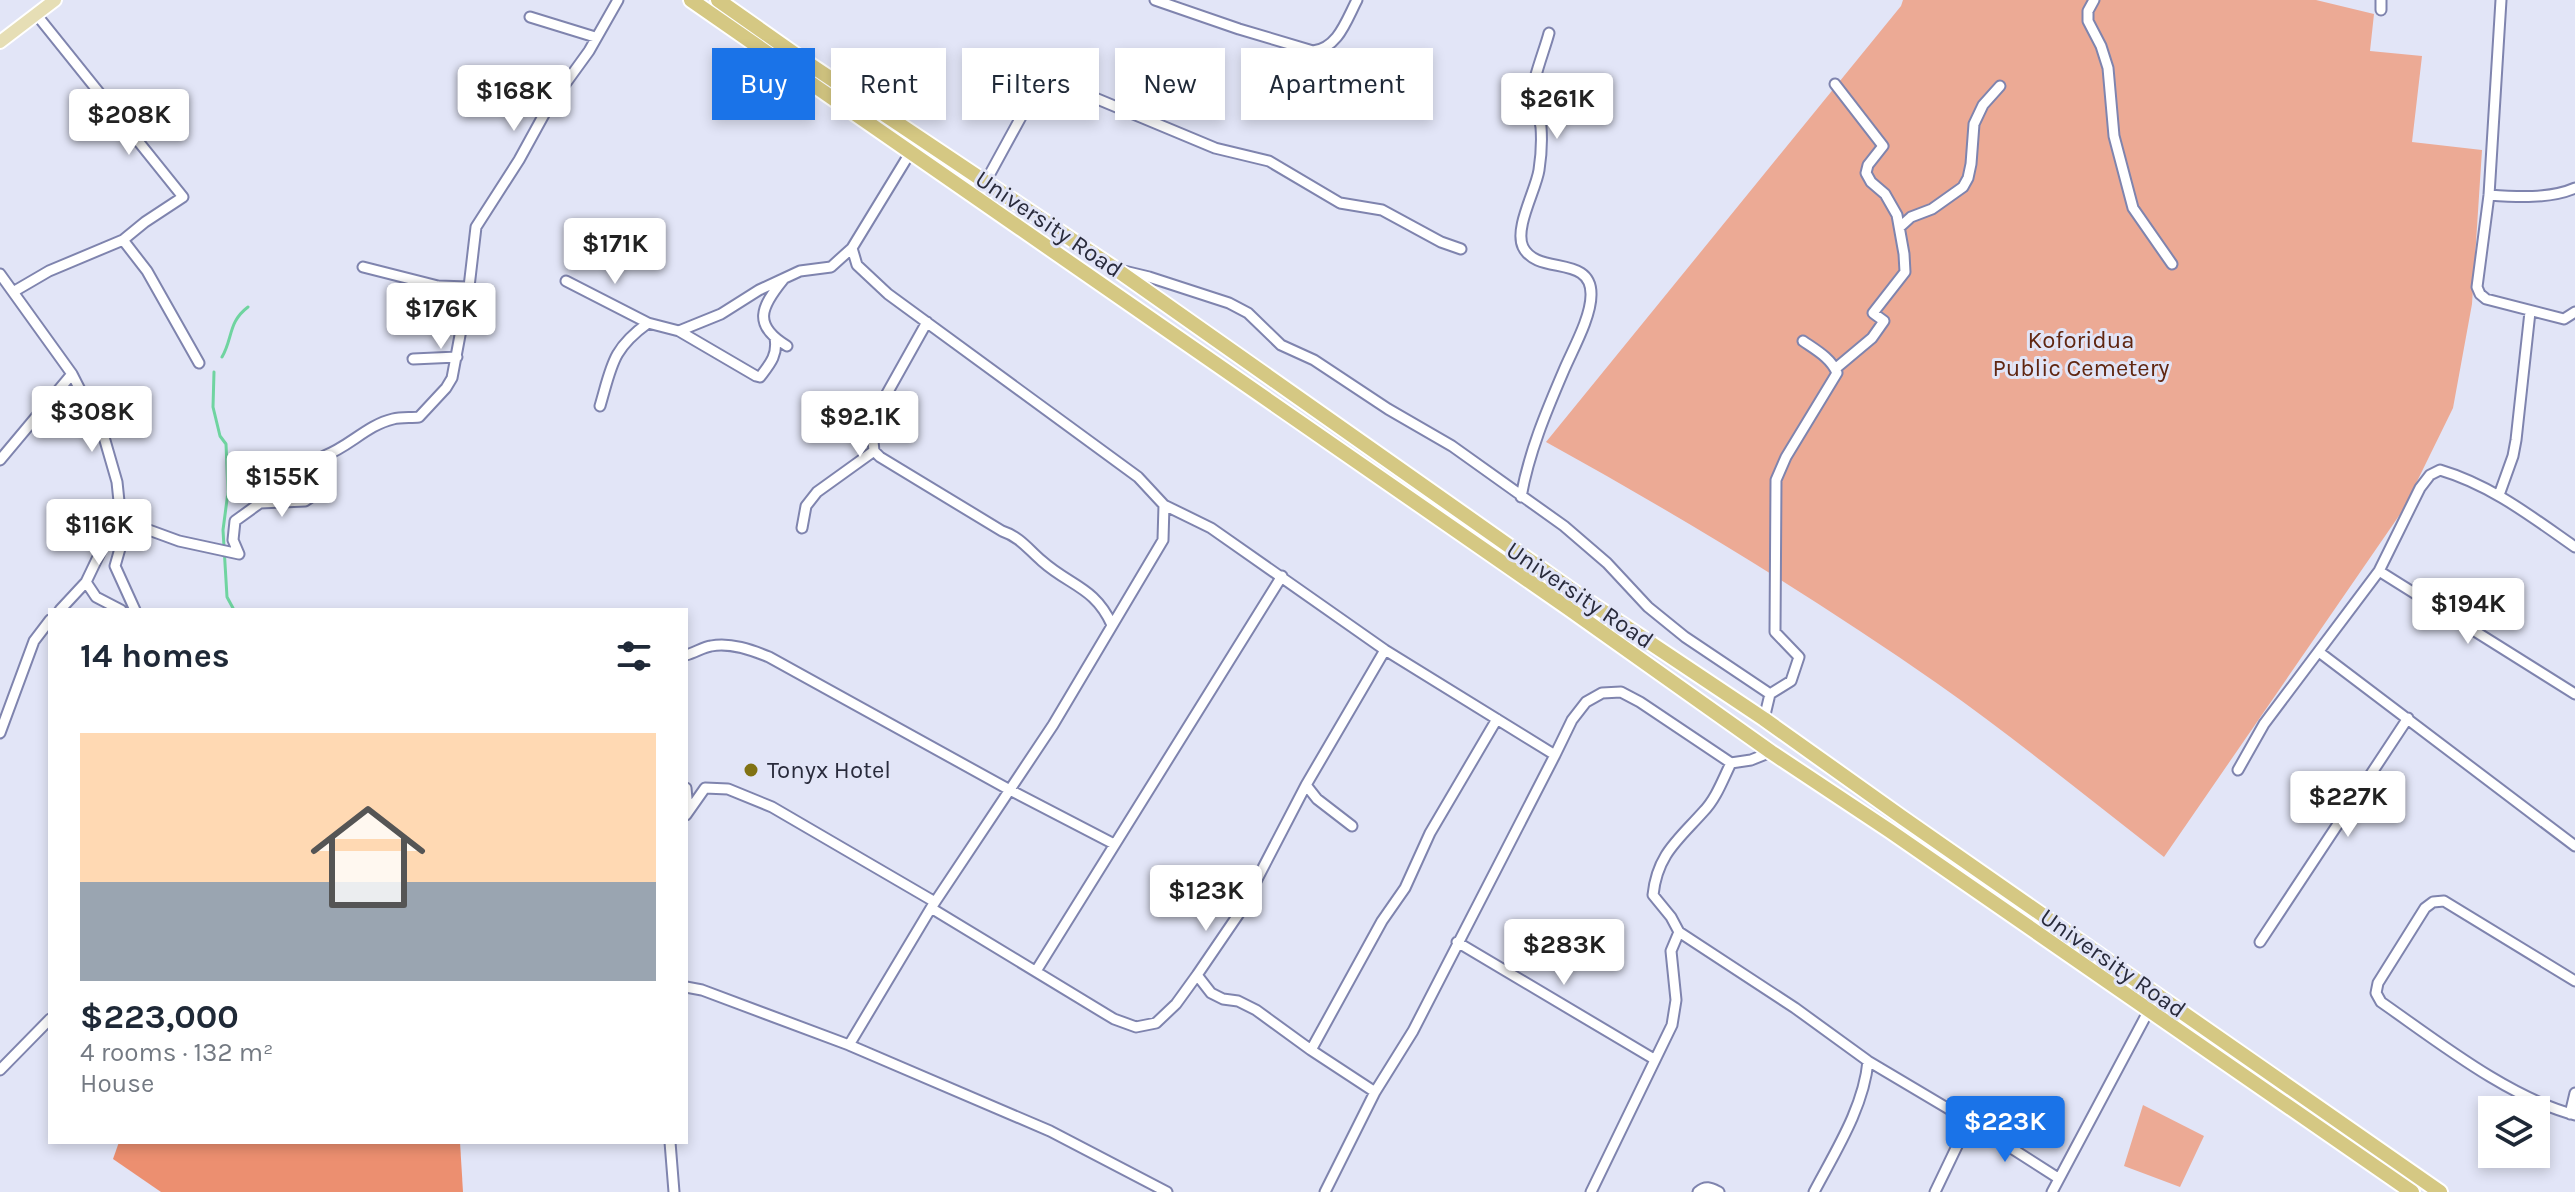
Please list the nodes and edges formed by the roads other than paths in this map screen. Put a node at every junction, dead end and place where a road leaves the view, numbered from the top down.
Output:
1 (55, 0) edge
2 (618, 0) edge
3 (691, 0) edge
4 (718, 0) edge
5 (1155, 0) edge
6 (1357, 0) edge
7 (2094, 0) edge
8 (2501, 0) edge
9 (36, 14) junction
10 (530, 17) dead end
11 (1549, 33) dead end
12 (595, 37) junction
13 (0, 42) edge
14 (1835, 84) dead end
15 (2000, 86) dead end
16 (910, 153) junction
17 (986, 181) junction
18 (2575, 188) edge
19 (2489, 195) junction
20 (1900, 227) junction
21 (123, 240) junction
22 (852, 248) junction
23 (1461, 249) dead end
24 (2172, 264) dead end
25 (363, 267) dead end
26 (1117, 270) junction
27 (0, 274) edge
28 (785, 278) junction
29 (566, 281) dead end
30 (469, 287) junction
31 (759, 290) junction
32 (13, 292) junction
33 (763, 310) junction
34 (2530, 312) junction
35 (2575, 312) edge
36 (927, 322) junction
37 (648, 323) junction
38 (679, 331) junction
39 (775, 338) junction
40 (1803, 341) dead end
41 (787, 346) dead end
42 (457, 357) junction
43 (413, 359) dead end
44 (199, 363) dead end
45 (1835, 369) junction
46 (72, 374) junction
47 (600, 406) dead end
48 (874, 451) junction
49 (0, 460) edge
50 (2499, 495) junction
51 (1521, 497) junction
52 (1164, 505) junction
53 (120, 511) junction
54 (802, 528) dead end
55 (2575, 547) edge
56 (2379, 571) junction
57 (1282, 576) junction
58 (86, 582) junction
59 (62, 608) edge
60 (117, 608) edge
61 (134, 608) edge
62 (48, 623) edge
63 (1112, 625) junction
64 (1385, 650) junction
65 (2319, 652) junction
66 (688, 654) edge
67 (1770, 694) junction
68 (2575, 694) edge
69 (2408, 718) junction
70 (1497, 719) junction
71 (1764, 719) junction
72 (0, 733) edge
73 (1771, 752) junction
74 (1555, 755) junction
75 (1731, 763) junction
76 (2238, 770) dead end
77 (1306, 785) junction
78 (1008, 789) junction
79 (688, 811) edge
80 (1352, 826) dead end
81 (1114, 844) junction
82 (2575, 846) edge
83 (933, 905) junction
84 (1679, 932) junction
85 (1457, 942) junction
86 (2260, 942) dead end
87 (1036, 971) junction
88 (1197, 975) junction
89 (2575, 981) edge
90 (688, 987) edge
91 (2149, 1010) junction
92 (48, 1021) edge
93 (849, 1045) junction
94 (1311, 1050) junction
95 (1654, 1059) junction
96 (1868, 1061) junction
97 (0, 1070) edge
98 (1375, 1092) junction
99 (2575, 1093) edge
100 (2573, 1115) edge
101 (1969, 1121) junction
102 (670, 1144) edge
103 (2058, 1178) junction
104 (674, 1192) edge
105 (1167, 1192) edge
106 (1325, 1192) edge
107 (1591, 1192) edge
108 (1698, 1192) edge
109 (1719, 1192) edge
110 (1814, 1192) edge
111 (1935, 1192) edge
112 (2052, 1192) edge
113 (2412, 1192) edge
114 (2440, 1192) edge

1 - 9 main road
2 - 12 street
3 - 16 highway, University Road
4 - 17 highway, University Road
5 - 6 street
7 - 24 street
8 - 19 street
9 - 13 main road
9 - 21 street
10 - 12 street
11 - 51 street
12 - 30 street
14 - 20 street
15 - 20 street
16 - 22 street
16 - 73 highway, University Road
17 - 23 street
17 - 26 highway, University Road
18 - 19 street
19 - 34 street
20 - 45 street
21 - 32 street
21 - 44 street
22 - 28 street
22 - 36 street
25 - 30 street
26 - 51 street
26 - 71 highway, University Road
27 - 32 street
28 - 31 street
28 - 33 street
29 - 37 street
30 - 42 street
31 - 33 street
31 - 38 street
32 - 46 street
33 - 39 street
34 - 35 street
34 - 50 street
36 - 48 street
36 - 52 street
37 - 38 street
37 - 47 street
38 - 39 street
39 - 41 street
40 - 45 street
42 - 43 street
42 - 53 street
45 - 67 street
46 - 49 street
46 - 53 street
48 - 54 street
48 - 63 street
50 - 55 street
50 - 56 street
51 - 67 street
52 - 57 street
52 - 63 street
53 - 58 street
53 - 61 street
56 - 65 street
56 - 68 street
57 - 64 street
57 - 81 street
58 - 59 street
58 - 60 street
62 - 72 street
63 - 78 street
64 - 70 street
64 - 77 street
65 - 69 street
65 - 76 street
66 - 78 street
67 - 71 street
69 - 82 street
69 - 86 street
70 - 74 street
70 - 94 street
71 - 114 highway, University Road
73 - 75 street
73 - 91 highway, University Road
74 - 75 street
74 - 85 street
75 - 84 street
77 - 80 street
77 - 88 street
78 - 81 street
78 - 83 street
79 - 83 street
81 - 87 street
83 - 87 street
83 - 93 street
84 - 95 street
84 - 96 street
85 - 95 street
85 - 98 street
87 - 88 street
88 - 94 street
89 - 100 street
90 - 93 street
91 - 103 street
91 - 113 highway, University Road
92 - 97 street
93 - 105 street
94 - 98 street
95 - 107 street
96 - 101 street
96 - 110 street
98 - 106 street
99 - 100 street
101 - 103 street
101 - 111 street
102 - 104 street
103 - 112 street
108 - 109 street

